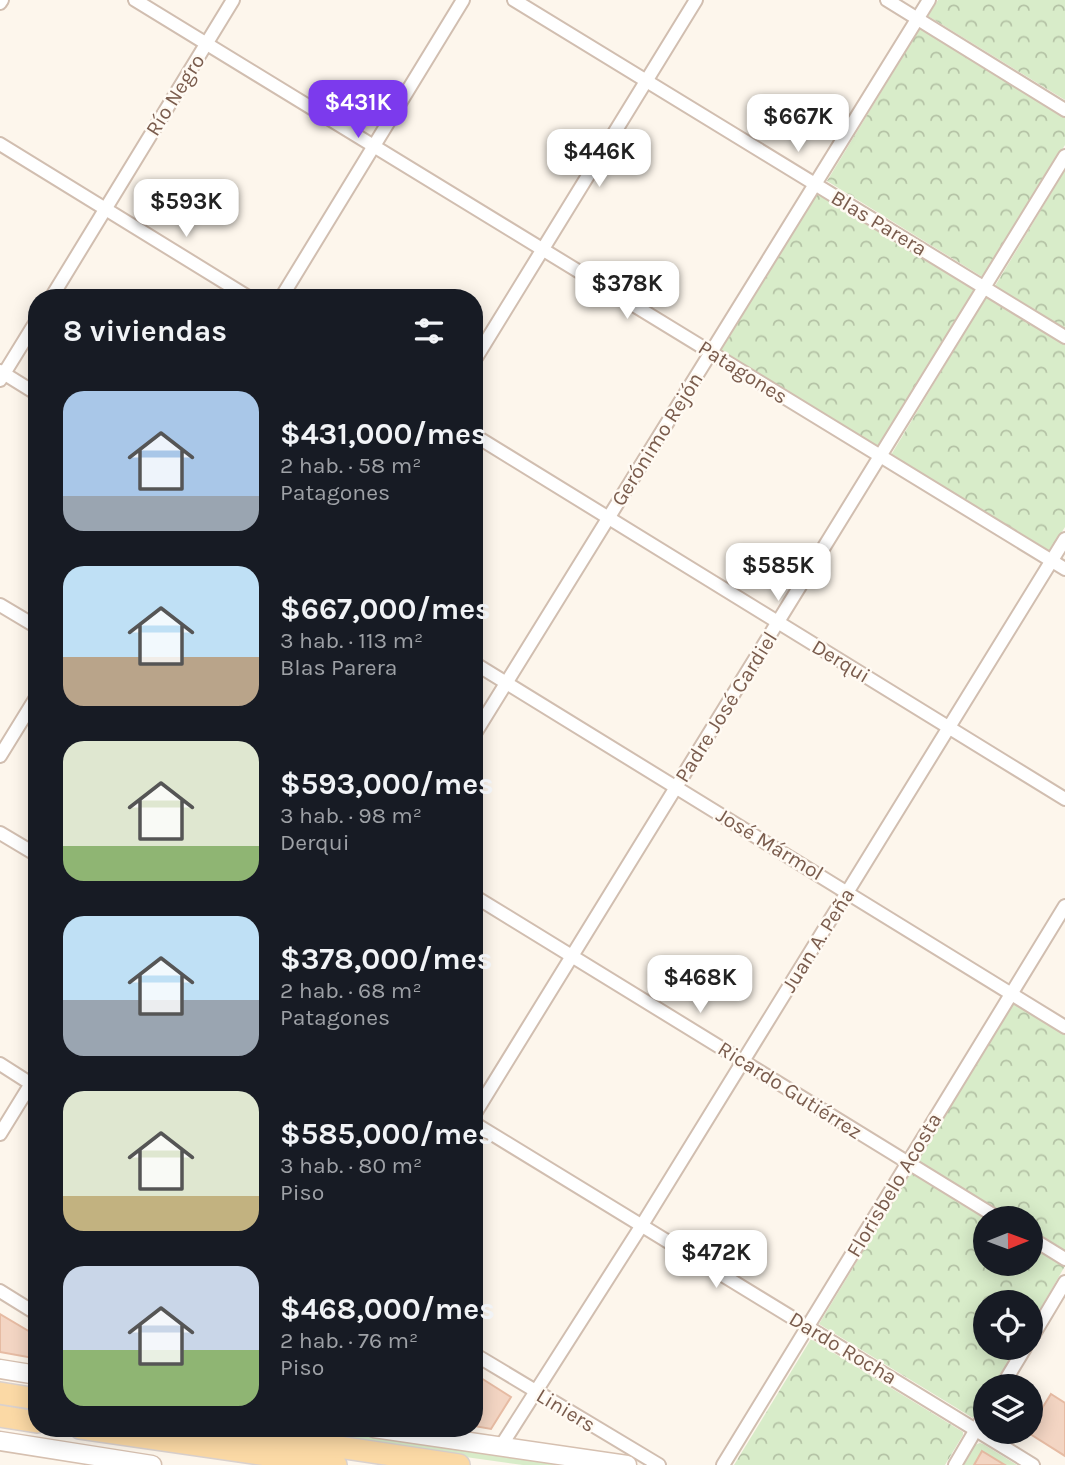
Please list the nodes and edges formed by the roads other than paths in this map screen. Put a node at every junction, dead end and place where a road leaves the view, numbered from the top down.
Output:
1 (135, 0) edge
2 (233, 0) edge
3 (463, 0) edge
4 (514, 0) edge
5 (696, 0) edge
6 (887, 0) edge
7 (929, 0) edge
8 (917, 19) junction
9 (206, 44) junction
10 (646, 81) junction
11 (1065, 110) edge
12 (0, 144) edge
13 (373, 146) junction
14 (1065, 156) edge
15 (815, 184) junction
16 (105, 209) junction
17 (543, 250) junction
18 (984, 288) junction
19 (56, 289) edge
20 (235, 289) edge
21 (286, 289) edge
22 (28, 334) edge
23 (1065, 337) edge
24 (483, 347) edge
25 (711, 352) junction
26 (1, 375) edge
27 (28, 389) edge
28 (483, 441) edge
29 (880, 456) junction
30 (608, 518) junction
31 (1065, 539) edge
32 (1052, 561) junction
33 (1065, 569) edge
34 (0, 605) edge
35 (28, 622) edge
36 (778, 622) junction
37 (483, 668) edge
38 (507, 683) junction
39 (28, 711) edge
40 (483, 721) edge
41 (949, 727) junction
42 (0, 756) edge
43 (677, 787) junction
44 (1065, 799) edge
45 (0, 833) edge
46 (28, 850) edge
47 (848, 892) junction
48 (483, 902) edge
49 (1065, 906) edge
50 (572, 956) junction
51 (1012, 993) junction
52 (1065, 1027) edge
53 (743, 1061) junction
54 (0, 1064) edge
55 (28, 1078) edge
56 (28, 1092) edge
57 (483, 1100) edge
58 (483, 1128) edge
59 (0, 1134) edge
60 (907, 1163) junction
61 (978, 1206) edge
62 (642, 1225) junction
63 (1043, 1245) edge
64 (1065, 1259) edge
65 (1065, 1282) edge
66 (0, 1291) edge
67 (28, 1308) edge
68 (1043, 1319) edge
69 (807, 1326) junction
70 (483, 1359) edge
71 (0, 1369) edge
72 (28, 1374) edge
73 (535, 1391) junction
74 (0, 1393) edge
75 (28, 1398) edge
76 (0, 1416) edge
77 (28, 1421) edge
78 (973, 1427) edge
79 (973, 1434) edge
80 (142, 1437) edge
81 (272, 1437) edge
82 (438, 1437) edge
83 (0, 1441) edge
84 (999, 1444) edge
85 (501, 1446) junction
86 (152, 1465) edge
87 (336, 1465) edge
88 (459, 1465) edge
89 (627, 1465) edge
90 (659, 1465) edge
91 (723, 1465) edge
92 (955, 1465) edge
93 (1032, 1465) edge

1 - 9 street, Patagones
2 - 9 street, Río Negro
3 - 13 street
4 - 10 street, Blas Parera
5 - 10 street
6 - 8 street
7 - 8 street, Gerónimo Rejón
8 - 11 street
8 - 15 street, Gerónimo Rejón
9 - 13 street, Patagones
9 - 16 street, Río Negro
10 - 15 street, Blas Parera
10 - 17 street
12 - 16 street
13 - 17 street, Patagones
13 - 21 street
14 - 18 street, Padre José Cardiel
15 - 18 street, Blas Parera
15 - 25 street, Gerónimo Rejón
16 - 19 street, Río Negro
16 - 20 street
17 - 24 street
17 - 25 street, Patagones
18 - 23 street, Blas Parera
18 - 29 street, Padre José Cardiel
22 - 26 street
25 - 29 street, Patagones
25 - 30 street, Gerónimo Rejón
26 - 27 street
28 - 30 street, Derqui
29 - 32 street, Patagones
29 - 36 street, Padre José Cardiel
30 - 36 street, Derqui
30 - 38 street, Gerónimo Rejón
31 - 32 street, Juan A. Peña
32 - 33 street, Patagones
32 - 41 street, Juan A. Peña
34 - 35 street
36 - 41 street, Derqui
36 - 43 street, Padre José Cardiel
37 - 38 street, José Mármol
38 - 40 street, Gerónimo Rejón
38 - 43 street, José Mármol
39 - 42 street
41 - 44 street, Derqui
41 - 47 street, Juan A. Peña
43 - 47 street, José Mármol
43 - 50 street, Padre José Cardiel
45 - 46 street
47 - 51 street, José Mármol
47 - 53 street, Juan A. Peña
48 - 50 street, Ricardo Gutiérrez
49 - 51 street, Florisbelo Acosta
50 - 53 street, Ricardo Gutiérrez
50 - 57 street, Padre José Cardiel
51 - 52 street, José Mármol
51 - 60 street, Florisbelo Acosta
53 - 60 street, Ricardo Gutiérrez
53 - 62 street, Juan A. Peña
54 - 55 street
56 - 59 street
58 - 62 street, Dardo Rocha
60 - 61 street, Ricardo Gutiérrez
60 - 69 street, Florisbelo Acosta
62 - 69 street, Dardo Rocha
62 - 73 street, Juan A. Peña
63 - 64 street
65 - 68 street
66 - 67 street
69 - 78 street, Dardo Rocha
69 - 91 street, Florisbelo Acosta
70 - 73 street, Liniers
71 - 72 main road
73 - 85 street, Juan A. Peña
73 - 90 street, Liniers
74 - 75 main road
76 - 77 main road
79 - 92 street
80 - 87 main road
81 - 88 main road
82 - 85 main road
83 - 86 main road
84 - 93 street, Dardo Rocha
85 - 89 main road

